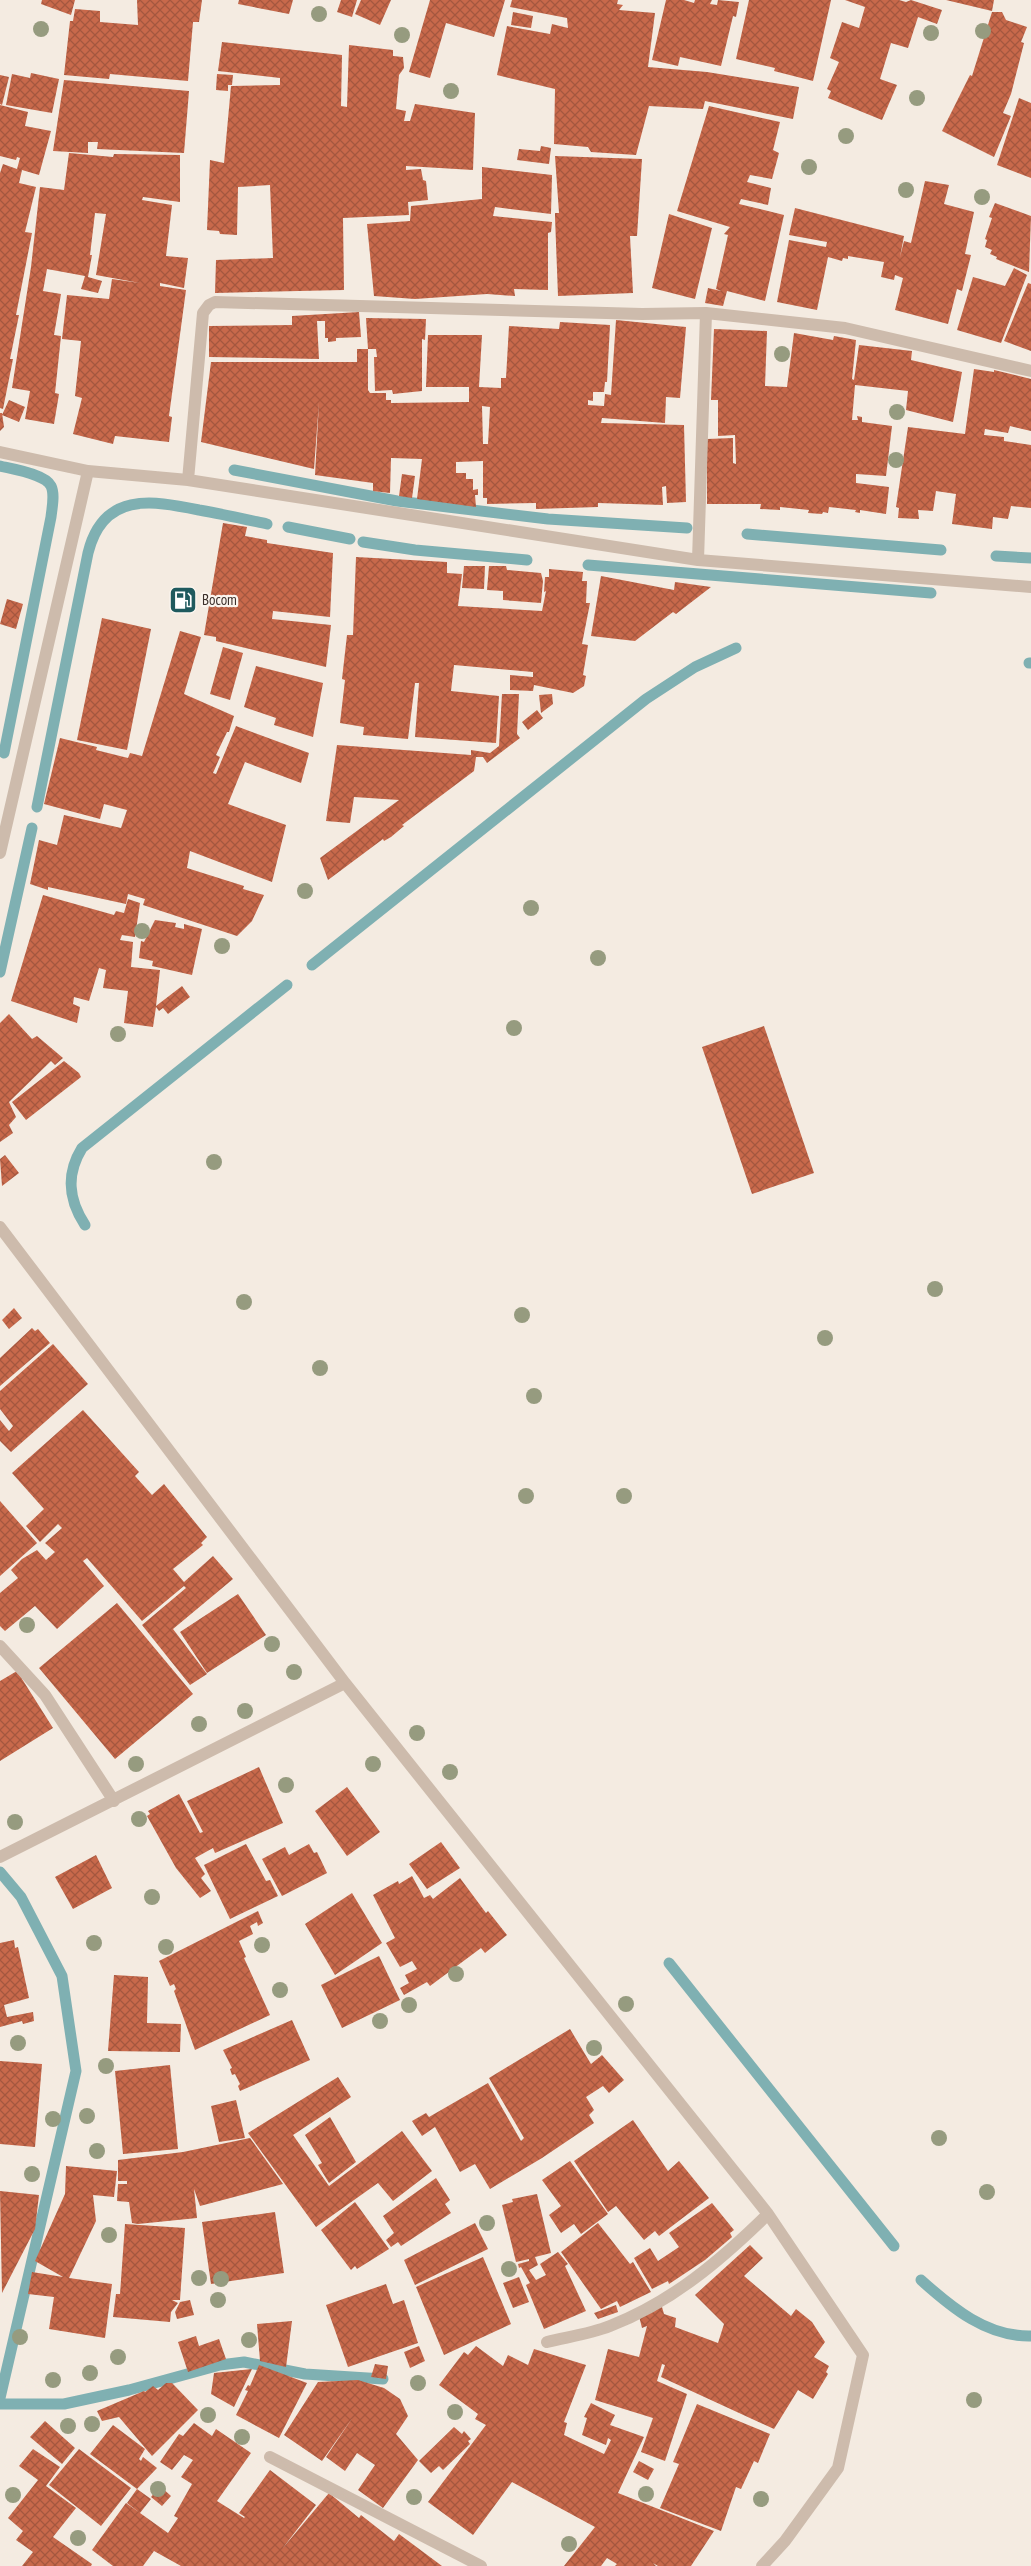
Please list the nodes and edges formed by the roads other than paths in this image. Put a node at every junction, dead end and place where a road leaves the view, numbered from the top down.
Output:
1 (706, 313) junction
2 (1031, 371) edge
3 (0, 452) edge
4 (88, 470) junction
5 (188, 480) junction
6 (698, 560) junction
7 (1031, 587) edge
8 (0, 853) edge
9 (0, 1226) edge
10 (0, 1646) edge
11 (345, 1684) junction
12 (114, 1801) junction
13 (0, 1856) edge
14 (768, 2214) junction
15 (547, 2342) dead end
16 (270, 2457) dead end
17 (481, 2566) edge
18 (762, 2566) edge

1 - 2 street
1 - 5 street
1 - 6 street
3 - 4 street
4 - 5 street
4 - 8 street
5 - 6 street
6 - 7 street
9 - 11 street
10 - 12 street
11 - 12 street
11 - 14 street
12 - 13 street
14 - 15 street
14 - 18 street
16 - 17 street

